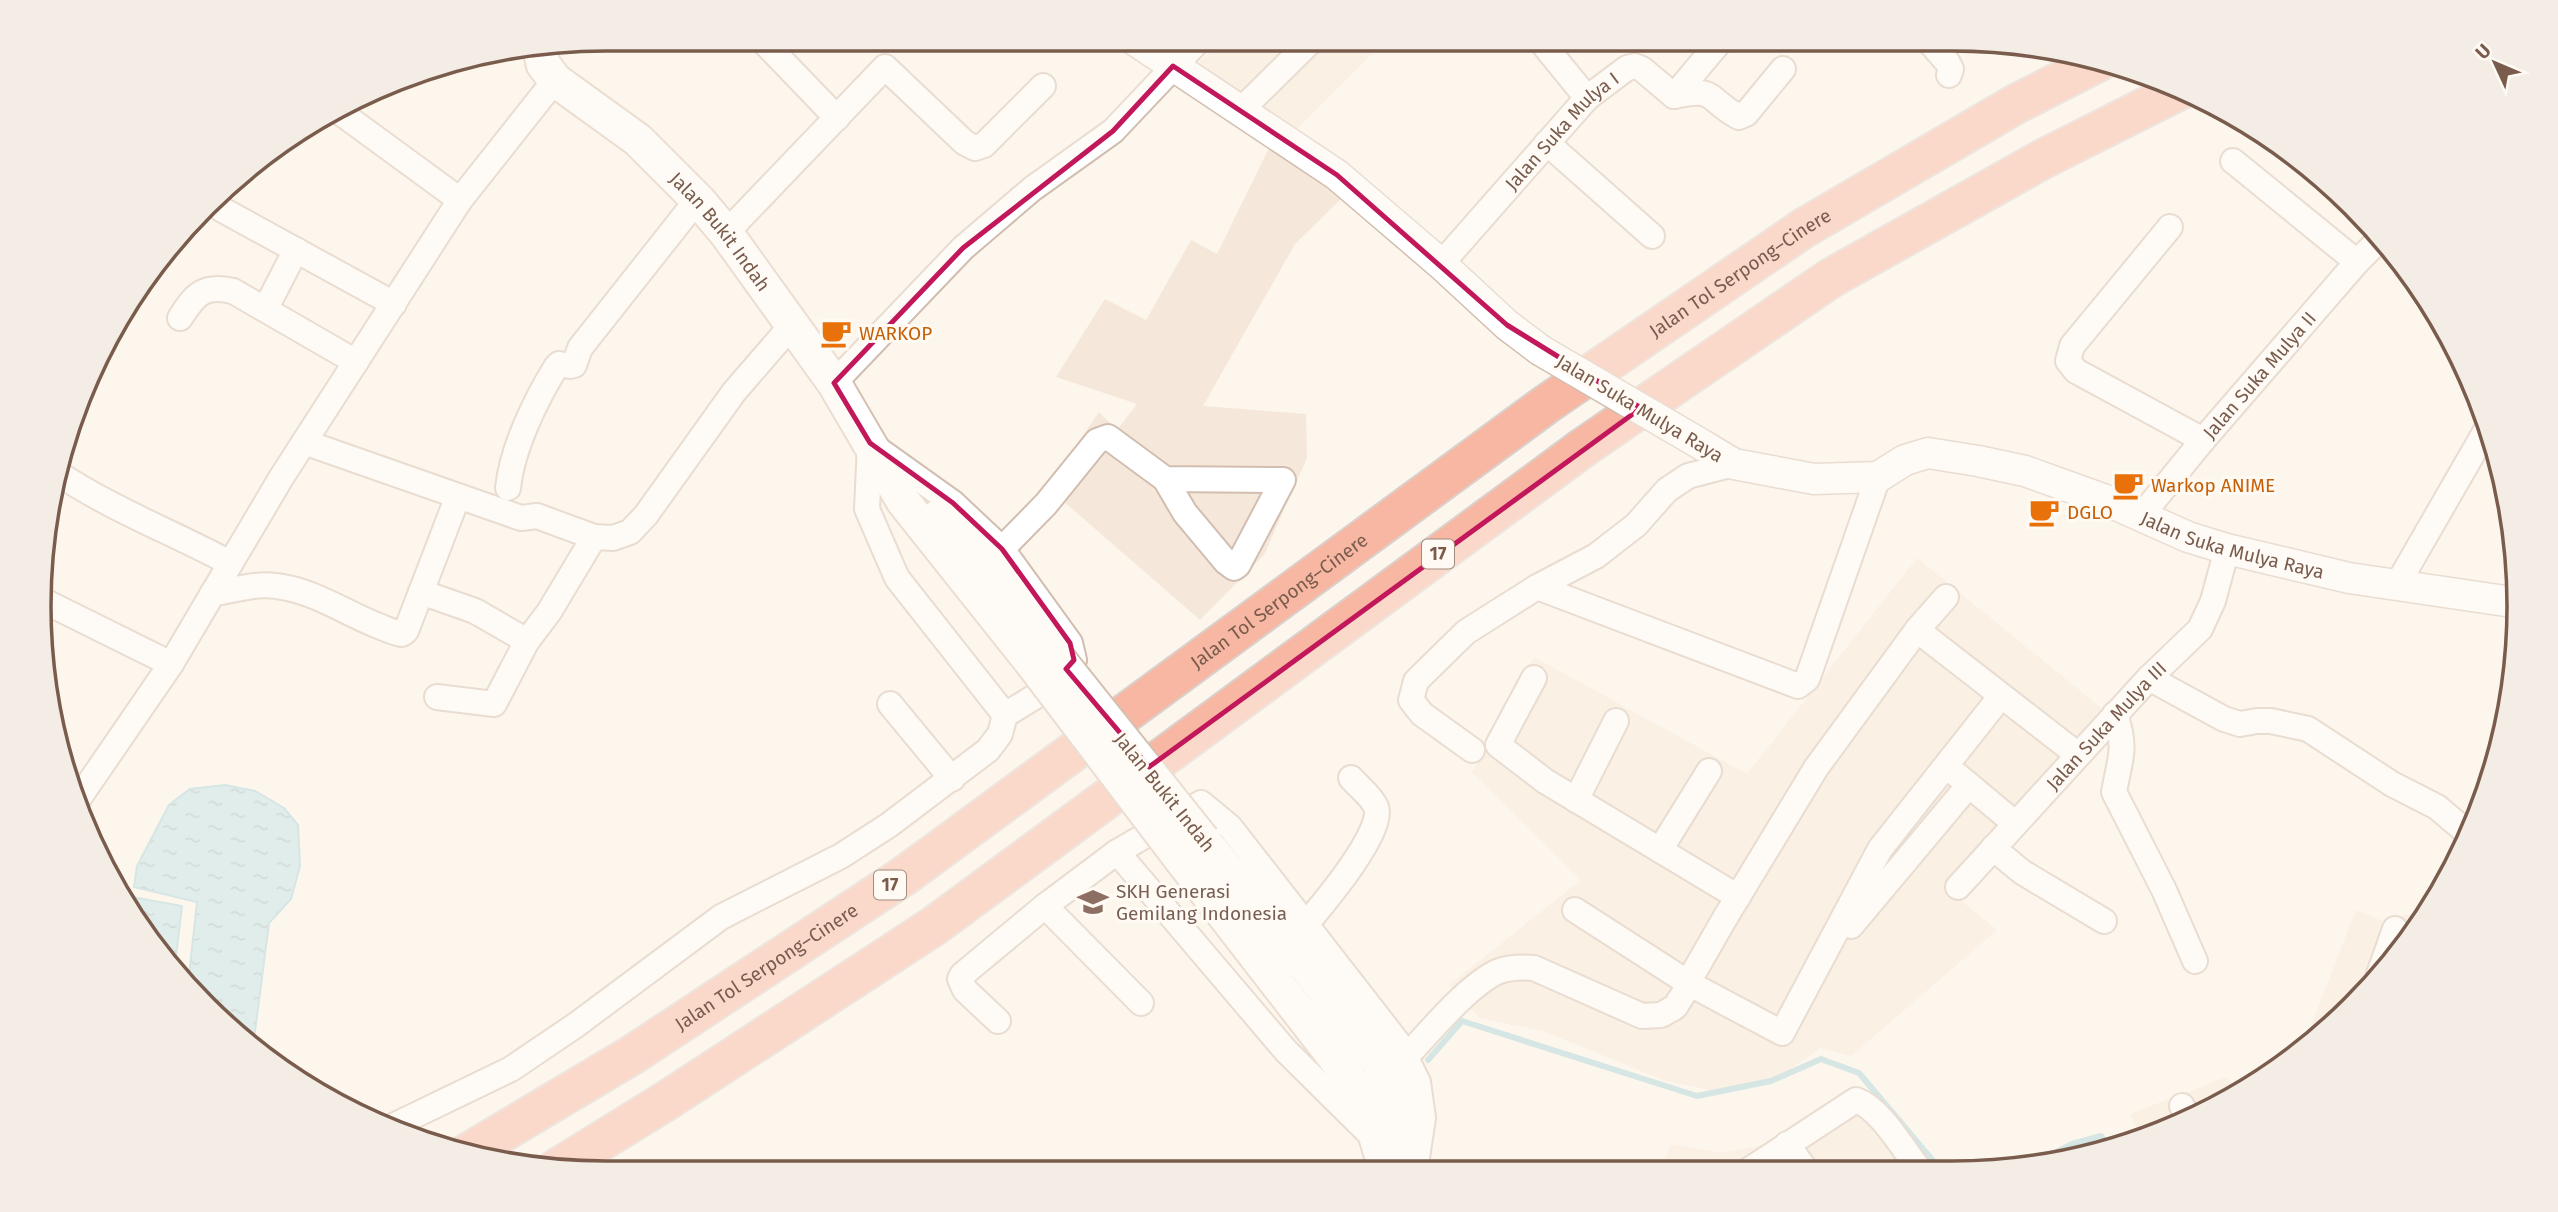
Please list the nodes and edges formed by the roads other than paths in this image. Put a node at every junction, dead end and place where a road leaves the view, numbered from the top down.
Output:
1 (773, 51) edge
2 (1152, 51) edge
3 (1187, 51) edge
4 (1300, 51) edge
5 (1549, 51) edge
6 (1711, 51) edge
7 (1938, 51) edge
8 (541, 61) edge
9 (1173, 66) junction
10 (2087, 68) edge
11 (1783, 69) dead end
12 (1949, 75) dead end
13 (1043, 86) dead end
14 (2169, 95) edge
15 (1674, 96) junction
16 (1587, 98) junction
17 (1240, 110) junction
18 (345, 116) edge
19 (837, 118) junction
20 (1547, 143) junction
21 (2233, 160) dead end
22 (460, 200) junction
23 (697, 200) junction
24 (221, 209) dead end
25 (2170, 227) dead end
26 (726, 233) junction
27 (1652, 236) dead end
28 (2374, 245) edge
29 (296, 250) junction
30 (2357, 262) junction
31 (1441, 264) junction
32 (270, 300) dead end
33 (394, 304) junction
34 (180, 318) dead end
35 (792, 326) junction
36 (356, 362) junction
37 (834, 383) junction
38 (2481, 439) edge
39 (2203, 440) junction
40 (304, 442) junction
41 (870, 443) junction
42 (1734, 464) junction
43 (1878, 477) junction
44 (66, 479) edge
45 (1166, 479) junction
46 (508, 488) dead end
47 (458, 496) junction
48 (2141, 516) junction
49 (594, 537) junction
50 (1002, 549) junction
51 (2227, 549) junction
52 (230, 563) junction
53 (2397, 585) junction
54 (1537, 587) junction
55 (421, 592) junction
56 (212, 594) junction
57 (1946, 597) dead end
58 (2507, 601) edge
59 (51, 605) edge
60 (1917, 630) junction
61 (527, 641) junction
62 (171, 664) junction
63 (1534, 678) dead end
64 (2149, 678) junction
65 (2001, 696) junction
66 (437, 697) dead end
67 (890, 704) dead end
68 (2115, 714) junction
69 (1005, 715) junction
70 (1616, 721) dead end
71 (2068, 748) dead end
72 (1472, 750) dead end
73 (1946, 765) junction
74 (1709, 771) dead end
75 (1351, 778) dead end
76 (951, 779) junction
77 (1969, 785) junction
78 (83, 792) edge
79 (1576, 800) junction
80 (2006, 816) dead end
81 (2461, 827) edge
82 (1993, 848) junction
83 (1660, 850) junction
84 (1193, 851) junction
85 (1117, 852) junction
86 (1958, 887) dead end
87 (1738, 897) junction
88 (1045, 906) junction
89 (1575, 910) dead end
90 (2104, 921) dead end
91 (1307, 923) junction
92 (2395, 929) dead end
93 (2387, 951) edge
94 (2195, 961) dead end
95 (1817, 966) junction
96 (1690, 984) junction
97 (1141, 1003) dead end
98 (998, 1021) dead end
99 (1405, 1058) junction
100 (401, 1122) edge
101 (1375, 1140) junction
102 (1787, 1144) junction
103 (479, 1146) edge
104 (571, 1160) edge
105 (1382, 1161) edge
106 (1400, 1161) edge
107 (1417, 1161) edge
108 (1762, 1161) edge
109 (1799, 1161) edge
110 (1913, 1161) edge

1 - 19 street
2 - 9 street, Jalan Suka Mulya Raya
3 - 9 street
4 - 17 street
5 - 16 street
6 - 15 street
7 - 12 street
8 - 22 street
8 - 23 main road, Jalan Bukit Indah
9 - 17 street, Jalan Suka Mulya Raya
9 - 37 street
10 - 103 highway, Jalan Tol Serpong–Cinere / 17
11 - 15 street
13 - 19 street
14 - 104 highway, 17
15 - 16 street, Jalan Suka Mulya I
16 - 20 street, Jalan Suka Mulya I
17 - 31 street, Jalan Suka Mulya Raya
18 - 22 street
19 - 26 street
20 - 27 street
20 - 31 street, Jalan Suka Mulya I
21 - 30 street
22 - 33 street
23 - 26 main road, Jalan Bukit Indah
23 - 46 street
24 - 29 street
25 - 39 street
26 - 35 main road, Jalan Bukit Indah
28 - 30 street, Jalan Suka Mulya II
29 - 32 street
29 - 33 street
30 - 39 street, Jalan Suka Mulya II
31 - 42 street, Jalan Suka Mulya Raya, bridge
33 - 36 street
34 - 36 street
35 - 37 main road, Jalan Bukit Indah
35 - 49 street
36 - 40 street
37 - 41 main road, Jalan Bukit Indah
38 - 53 street
39 - 48 street, Jalan Suka Mulya II
40 - 47 street
40 - 52 street
41 - 50 street
41 - 69 street
41 - 84 main road, Jalan Bukit Indah, bridge
42 - 43 street, Jalan Suka Mulya Raya
42 - 54 street
43 - 48 street, Jalan Suka Mulya Raya
43 - 54 street
44 - 52 street
45 - 45 street
45 - 50 street
47 - 49 street
47 - 55 street
48 - 51 street, Jalan Suka Mulya Raya
49 - 61 street
50 - 69 street
51 - 53 street, Jalan Suka Mulya Raya
51 - 64 street, Jalan Suka Mulya III
52 - 56 street
53 - 58 street, Jalan Suka Mulya Raya
54 - 72 street
55 - 56 street
55 - 61 street
56 - 62 street
57 - 60 street
59 - 62 street
60 - 65 street
60 - 87 street
61 - 66 street
62 - 78 street
63 - 79 street
64 - 68 street, Jalan Suka Mulya III
64 - 81 street
65 - 71 street
65 - 73 street
67 - 76 street
68 - 82 street, Jalan Suka Mulya III
68 - 94 street
69 - 76 street
70 - 79 street
73 - 77 street
73 - 95 street
74 - 83 street
75 - 91 street
76 - 100 street
77 - 80 street
77 - 95 street
79 - 83 street
82 - 86 street, Jalan Suka Mulya III
82 - 90 street
83 - 87 street
84 - 101 main road, Jalan Bukit Indah
84 - 106 main road, Jalan Bukit Indah
85 - 88 street
85 - 91 street
85 - 101 street
87 - 96 street
88 - 97 street
88 - 98 street
89 - 96 street
91 - 99 street
92 - 93 street
95 - 96 street
96 - 99 street
99 - 107 street
101 - 105 main road, Jalan Bukit Indah
102 - 108 street
102 - 109 street
102 - 110 street

